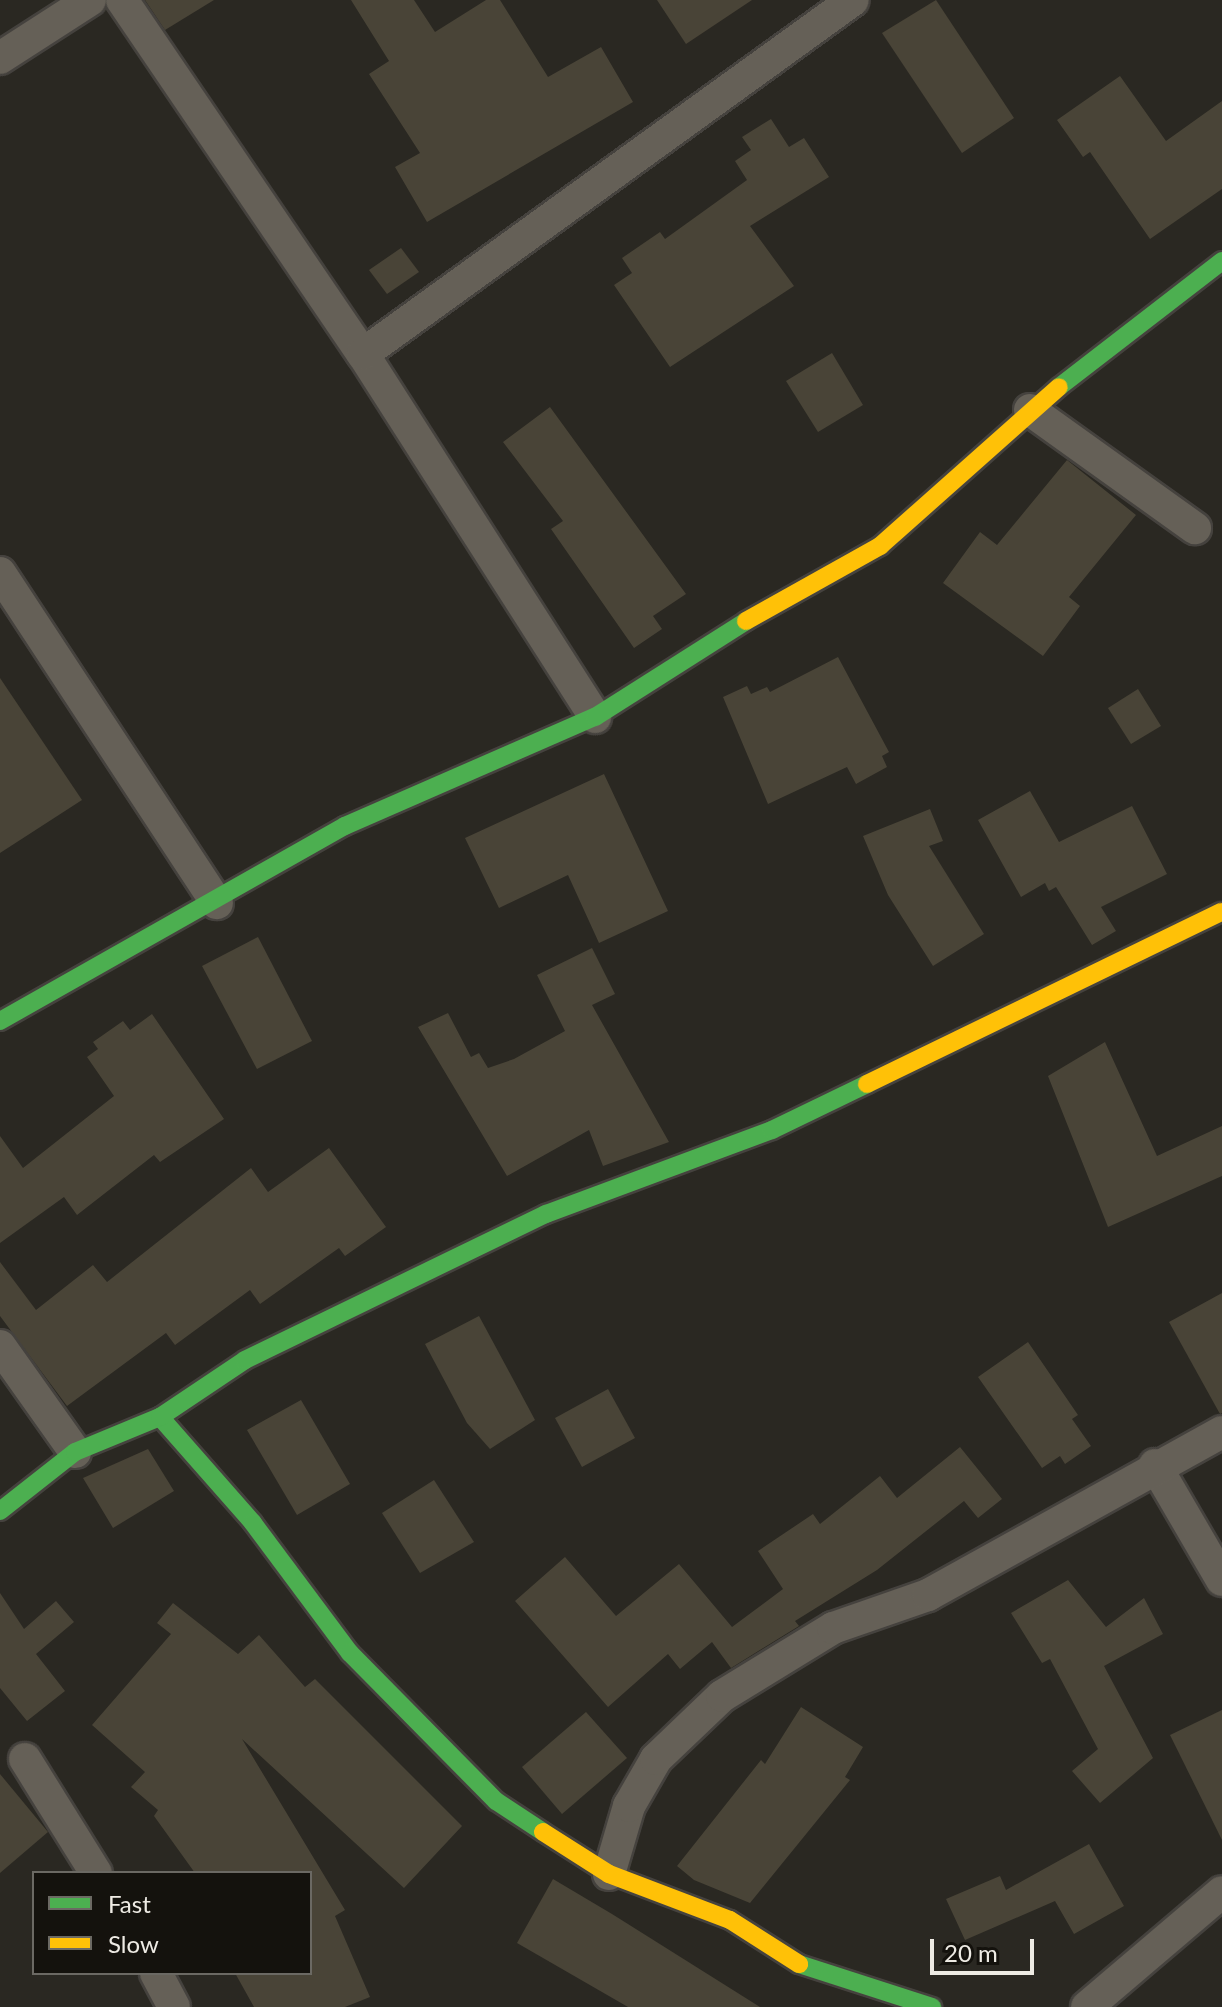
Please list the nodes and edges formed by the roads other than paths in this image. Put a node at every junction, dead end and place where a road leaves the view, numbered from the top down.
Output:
1 (90, 0) edge
2 (122, 0) edge
3 (853, 0) edge
4 (0, 58) edge
5 (1222, 261) edge
6 (363, 354) junction
7 (1030, 410) junction
8 (1195, 528) dead end
9 (0, 573) edge
10 (595, 717) junction
11 (217, 903) junction
12 (1222, 912) edge
13 (0, 1021) edge
14 (0, 1346) edge
15 (160, 1417) junction
16 (1222, 1432) edge
17 (75, 1452) junction
18 (1155, 1465) junction
19 (0, 1511) edge
20 (1222, 1580) edge
21 (25, 1759) dead end
22 (95, 1871) edge
23 (609, 1874) junction
24 (1222, 1892) edge
25 (157, 1975) edge
26 (174, 2007) edge
27 (932, 2007) edge
28 (1087, 2007) edge

1 - 4 street
2 - 6 street
3 - 6 street
5 - 7 street
6 - 10 street
7 - 8 street
7 - 10 street
9 - 11 street
10 - 11 street
11 - 13 street
12 - 15 street
14 - 17 street
15 - 17 street
15 - 23 street
16 - 18 street
17 - 19 street
18 - 20 street
18 - 23 street
21 - 22 street
23 - 27 street
24 - 28 street
25 - 26 street

